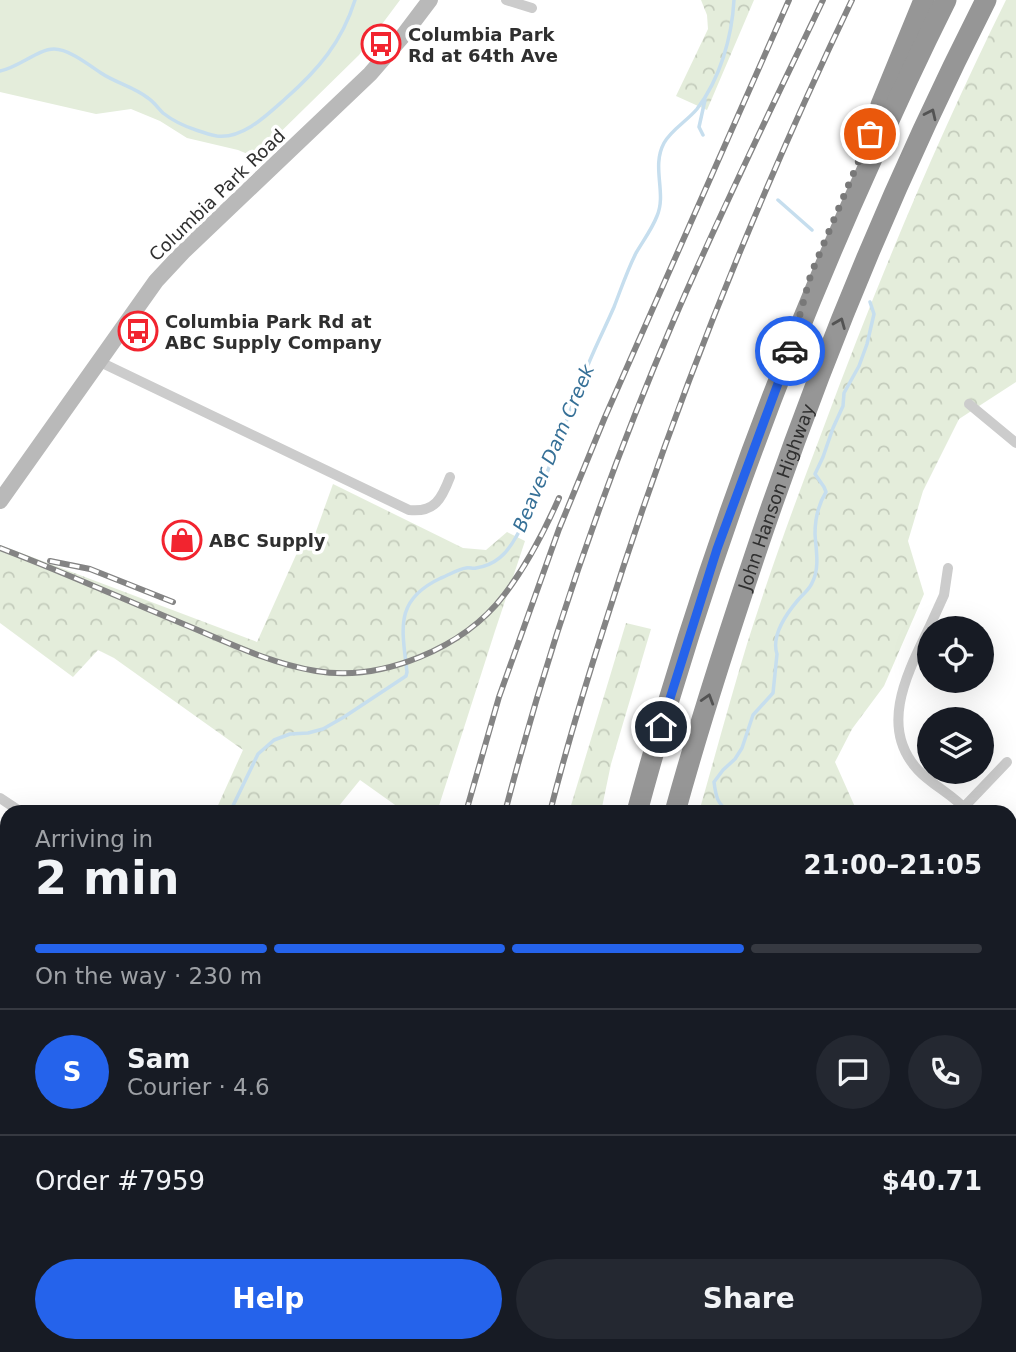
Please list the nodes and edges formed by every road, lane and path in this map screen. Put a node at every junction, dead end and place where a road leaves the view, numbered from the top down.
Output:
1 (430, 0) edge
2 (506, 0) edge
3 (924, 0) edge
4 (947, 0) edge
5 (986, 0) edge
6 (532, 8) dead end
7 (789, 354) junction
8 (99, 361) junction
9 (968, 404) dead end
10 (1016, 443) edge
11 (450, 477) dead end
12 (0, 500) edge
13 (948, 568) dead end
14 (935, 616) edge
15 (917, 655) edge
16 (1007, 762) dead end
17 (639, 805) edge
18 (678, 805) edge
19 (961, 805) edge
20 (969, 805) edge

1 - 8 street, Columbia Park Road
2 - 6 street
3 - 7 highway
4 - 7 highway, John Hanson Highway
18 -> 5 highway, John Hanson Highway
7 - 17 highway, John Hanson Highway
8 - 11 street
8 - 12 street, Columbia Park Road
9 - 10 street
13 - 14 street
15 - 19 street
16 - 20 street

